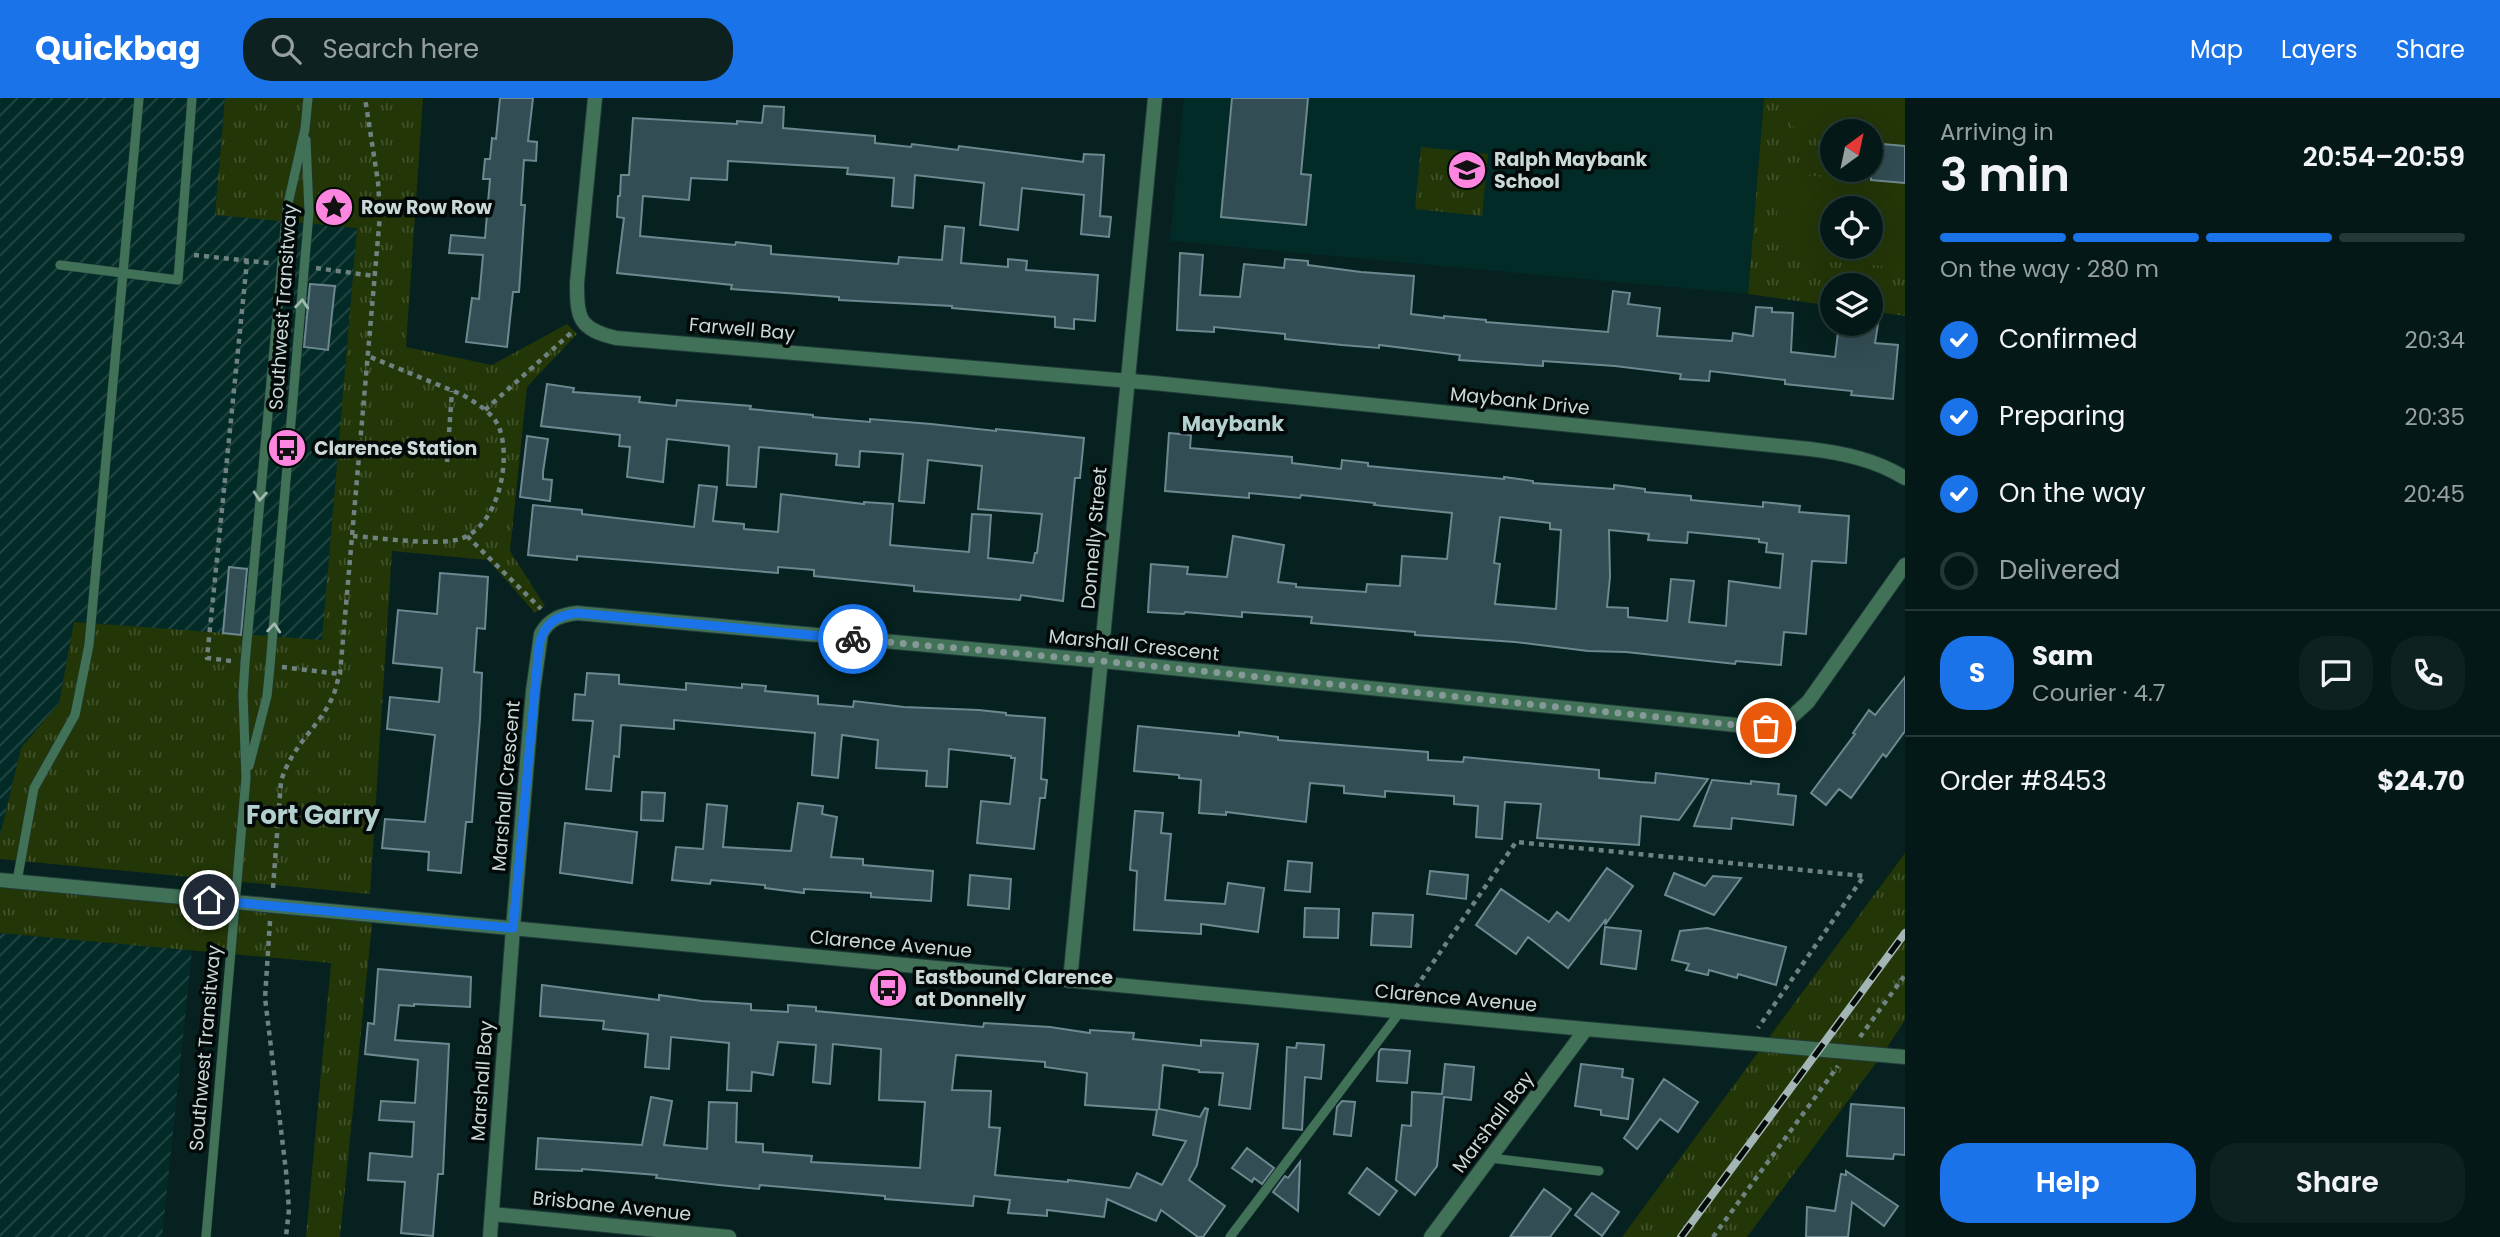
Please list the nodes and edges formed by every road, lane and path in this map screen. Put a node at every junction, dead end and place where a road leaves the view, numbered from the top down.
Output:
1 (139, 98) edge
2 (192, 98) edge
3 (308, 98) edge
4 (365, 98) edge
5 (595, 98) edge
6 (1151, 98) edge
7 (305, 129) junction
8 (247, 261) dead end
9 (60, 265) dead end
10 (123, 273) junction
11 (583, 322) junction
12 (368, 356) junction
13 (1127, 380) junction
14 (452, 391) junction
15 (485, 410) junction
16 (447, 462) dead end
17 (1905, 478) edge
18 (353, 536) junction
19 (467, 536) junction
20 (1905, 565) edge
21 (553, 620) junction
22 (207, 658) dead end
23 (1102, 661) junction
24 (246, 778) junction
25 (0, 880) edge
26 (17, 881) junction
27 (236, 902) junction
28 (271, 907) junction
29 (513, 928) junction
30 (1905, 975) edge
31 (1070, 981) junction
32 (1400, 1012) junction
33 (1586, 1029) junction
34 (1747, 1043) junction
35 (1849, 1052) junction
36 (1905, 1057) edge
37 (1490, 1158) junction
38 (1599, 1171) dead end
39 (492, 1214) junction
40 (206, 1237) edge
41 (286, 1237) edge
42 (490, 1237) edge
43 (729, 1237) edge
44 (1230, 1237) edge
45 (1431, 1237) edge
46 (1713, 1237) edge

1 - 10 lane
2 - 10 lane
3 - 7 lane, Southwest Transitway
4 - 12 path
5 - 11 street
6 - 13 street, Donnelly Street
7 -> 24 lane, Southwest Transitway
24 -> 7 lane, Southwest Transitway
8 - 22 path
9 - 10 lane
10 - 26 lane
11 - 13 street, Farwell Bay
11 - 15 path
12 - 14 path
12 - 18 path
13 - 17 street, Maybank Drive
13 - 23 street, Donnelly Street
14 - 15 path
14 - 16 path
15 - 19 path
18 - 19 path
18 - 28 path
19 - 21 path
20 - 23 street, Marshall Crescent
21 - 23 street, Marshall Crescent
21 - 29 street, Marshall Crescent
23 - 31 street, Donnelly Street
24 - 27 lane, Southwest Transitway
25 - 26 street, Clarence Avenue
26 - 27 street, Clarence Avenue
27 - 28 street, Clarence Avenue
27 - 40 lane, Southwest Transitway
28 - 29 street, Clarence Avenue
28 - 41 path
29 - 31 street, Clarence Avenue
29 - 39 street, Marshall Bay
30 - 35 path
31 - 32 street, Clarence Avenue
32 - 33 street, Clarence Avenue
32 - 34 path
32 - 44 lane
33 - 34 street, Clarence Avenue
33 - 37 street, Marshall Bay
34 - 35 street, Clarence Avenue
35 - 36 street, Clarence Avenue
35 - 46 path
37 - 38 lane
37 - 45 street, Marshall Bay
39 - 42 street, Marshall Bay
39 - 43 street, Brisbane Avenue

